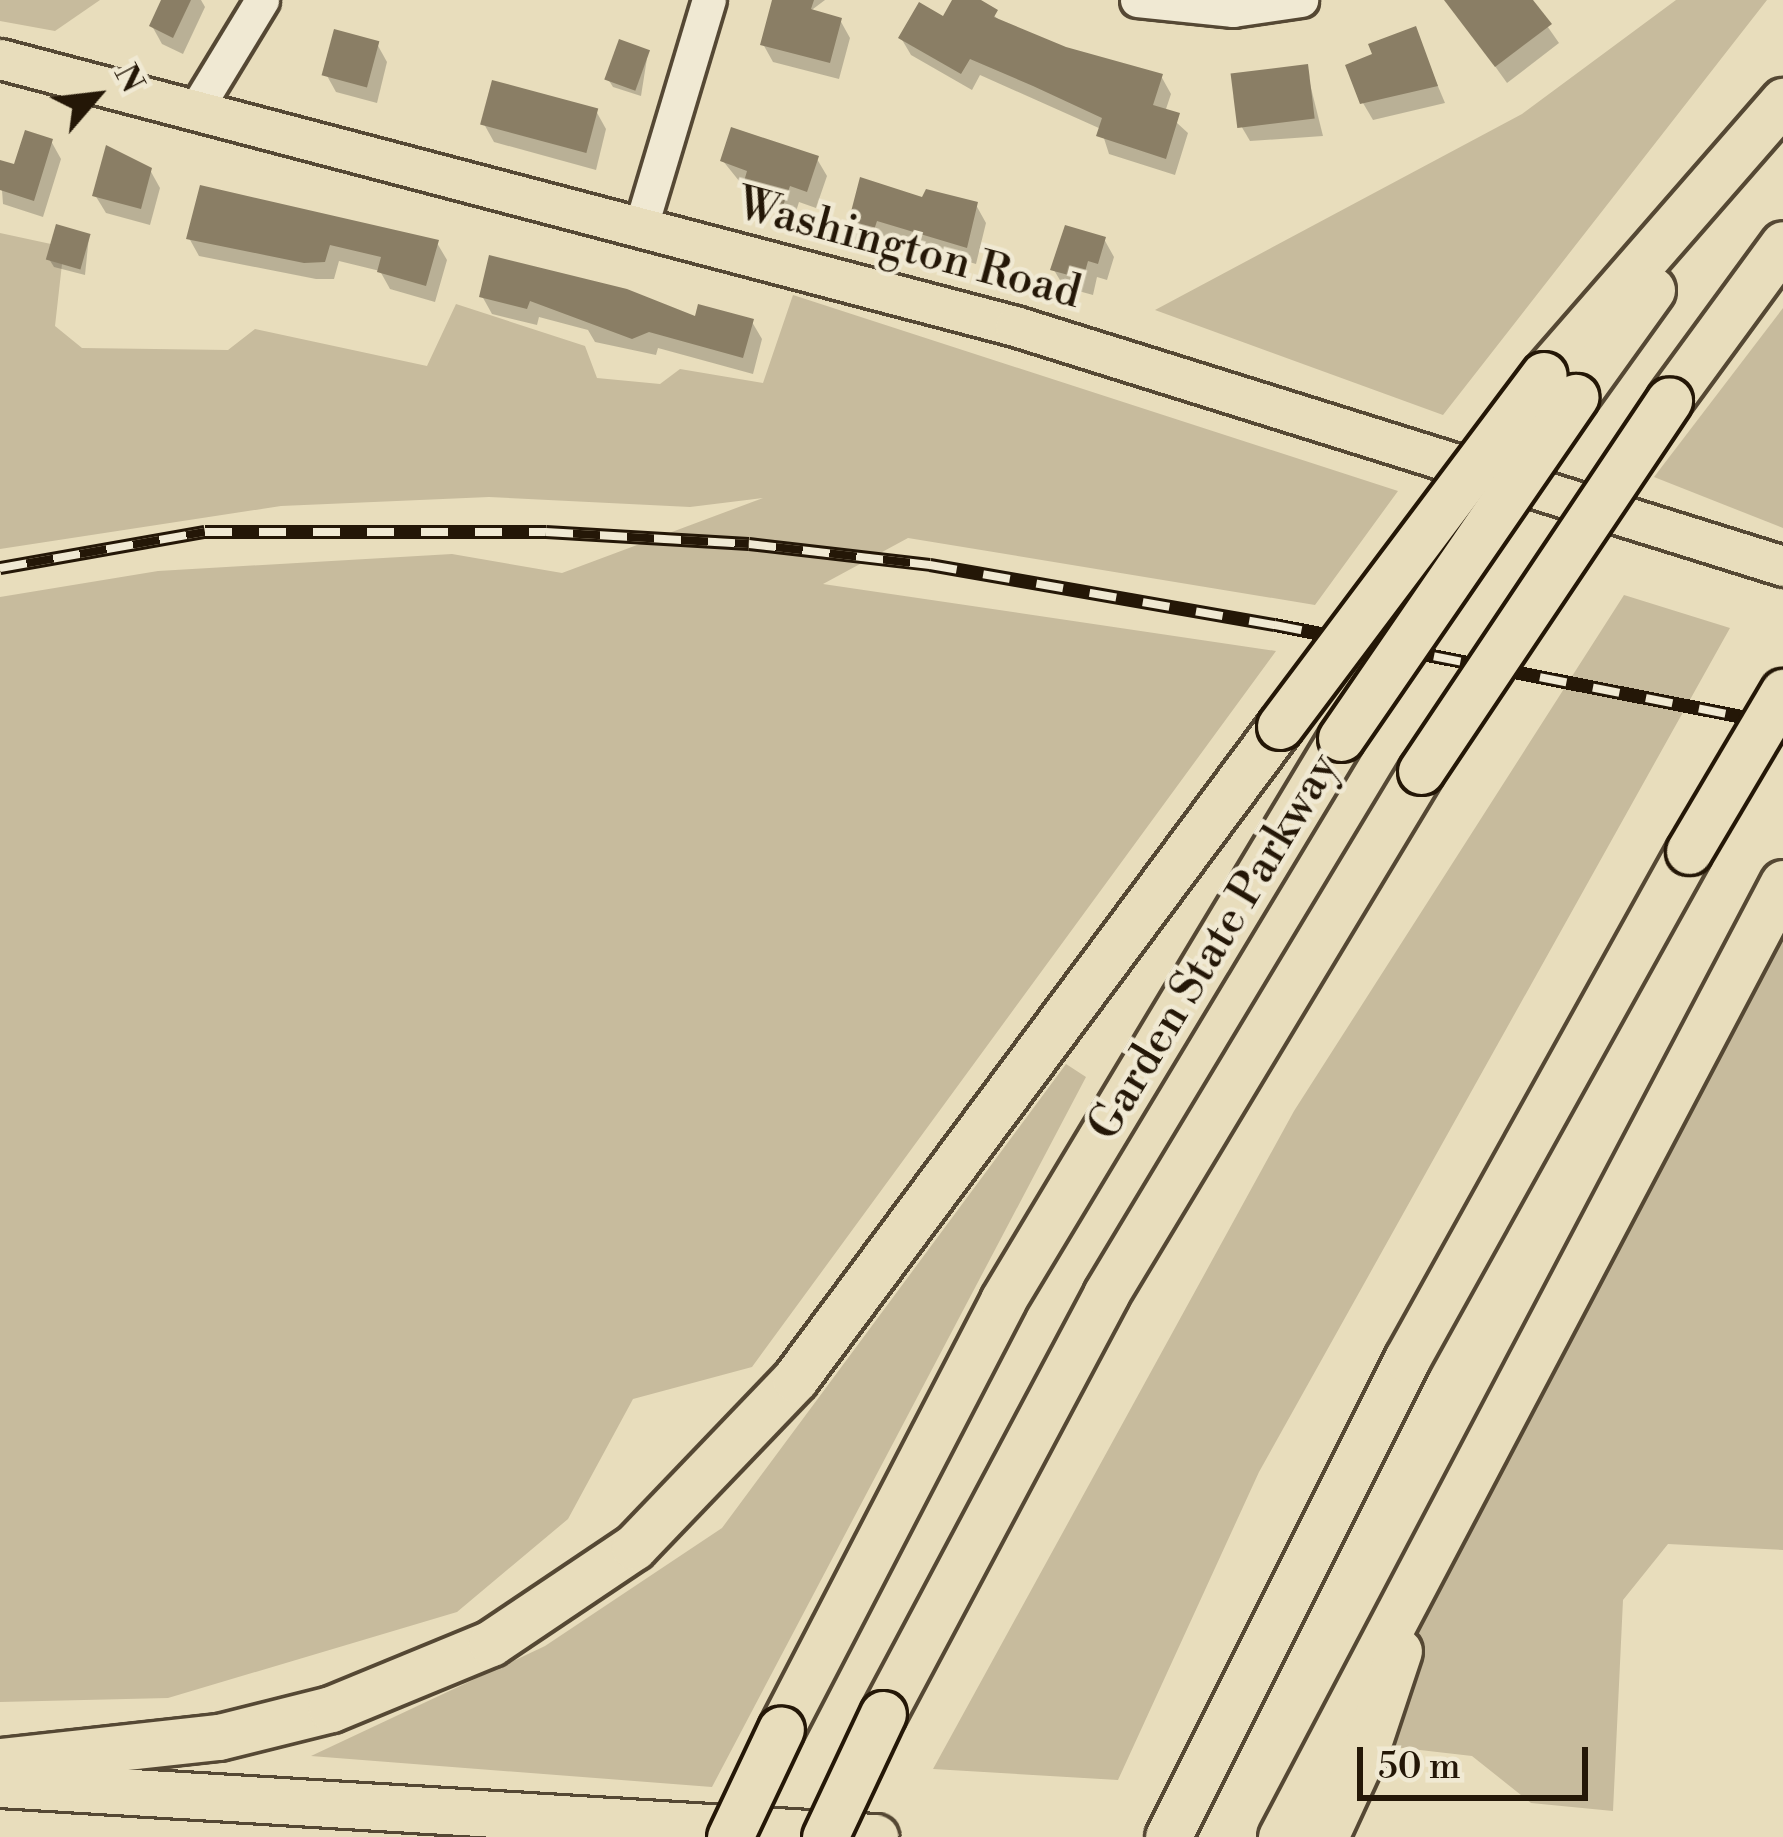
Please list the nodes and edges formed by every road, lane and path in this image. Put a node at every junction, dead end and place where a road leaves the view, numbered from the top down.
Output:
1 (262, 0) edge
2 (709, 0) edge
3 (1137, 0) edge
4 (1301, 0) edge
5 (0, 59) edge
6 (1783, 104) edge
7 (194, 112) junction
8 (641, 226) junction
9 (1783, 244) edge
10 (1559, 386) junction
11 (1783, 566) edge
12 (1783, 692) edge
13 (1783, 883) edge
14 (1347, 1743) junction
15 (0, 1761) edge
16 (0, 1784) edge
17 (730, 1837) edge
18 (825, 1837) edge
19 (875, 1837) edge
20 (1168, 1837) edge
21 (1281, 1837) edge
22 (1325, 1837) edge

1 - 7 street
2 - 8 street
3 - 4 street
5 - 7 main road, Washington Road
6 - 10 highway
7 - 8 main road, Washington Road
8 - 11 main road, Washington Road
9 - 18 highway, Garden State Parkway, bridge
10 - 15 highway, bridge
10 - 17 highway, Garden State Parkway, bridge
12 - 20 highway, bridge
13 - 14 highway
14 - 21 highway
14 - 22 highway
16 - 19 highway

